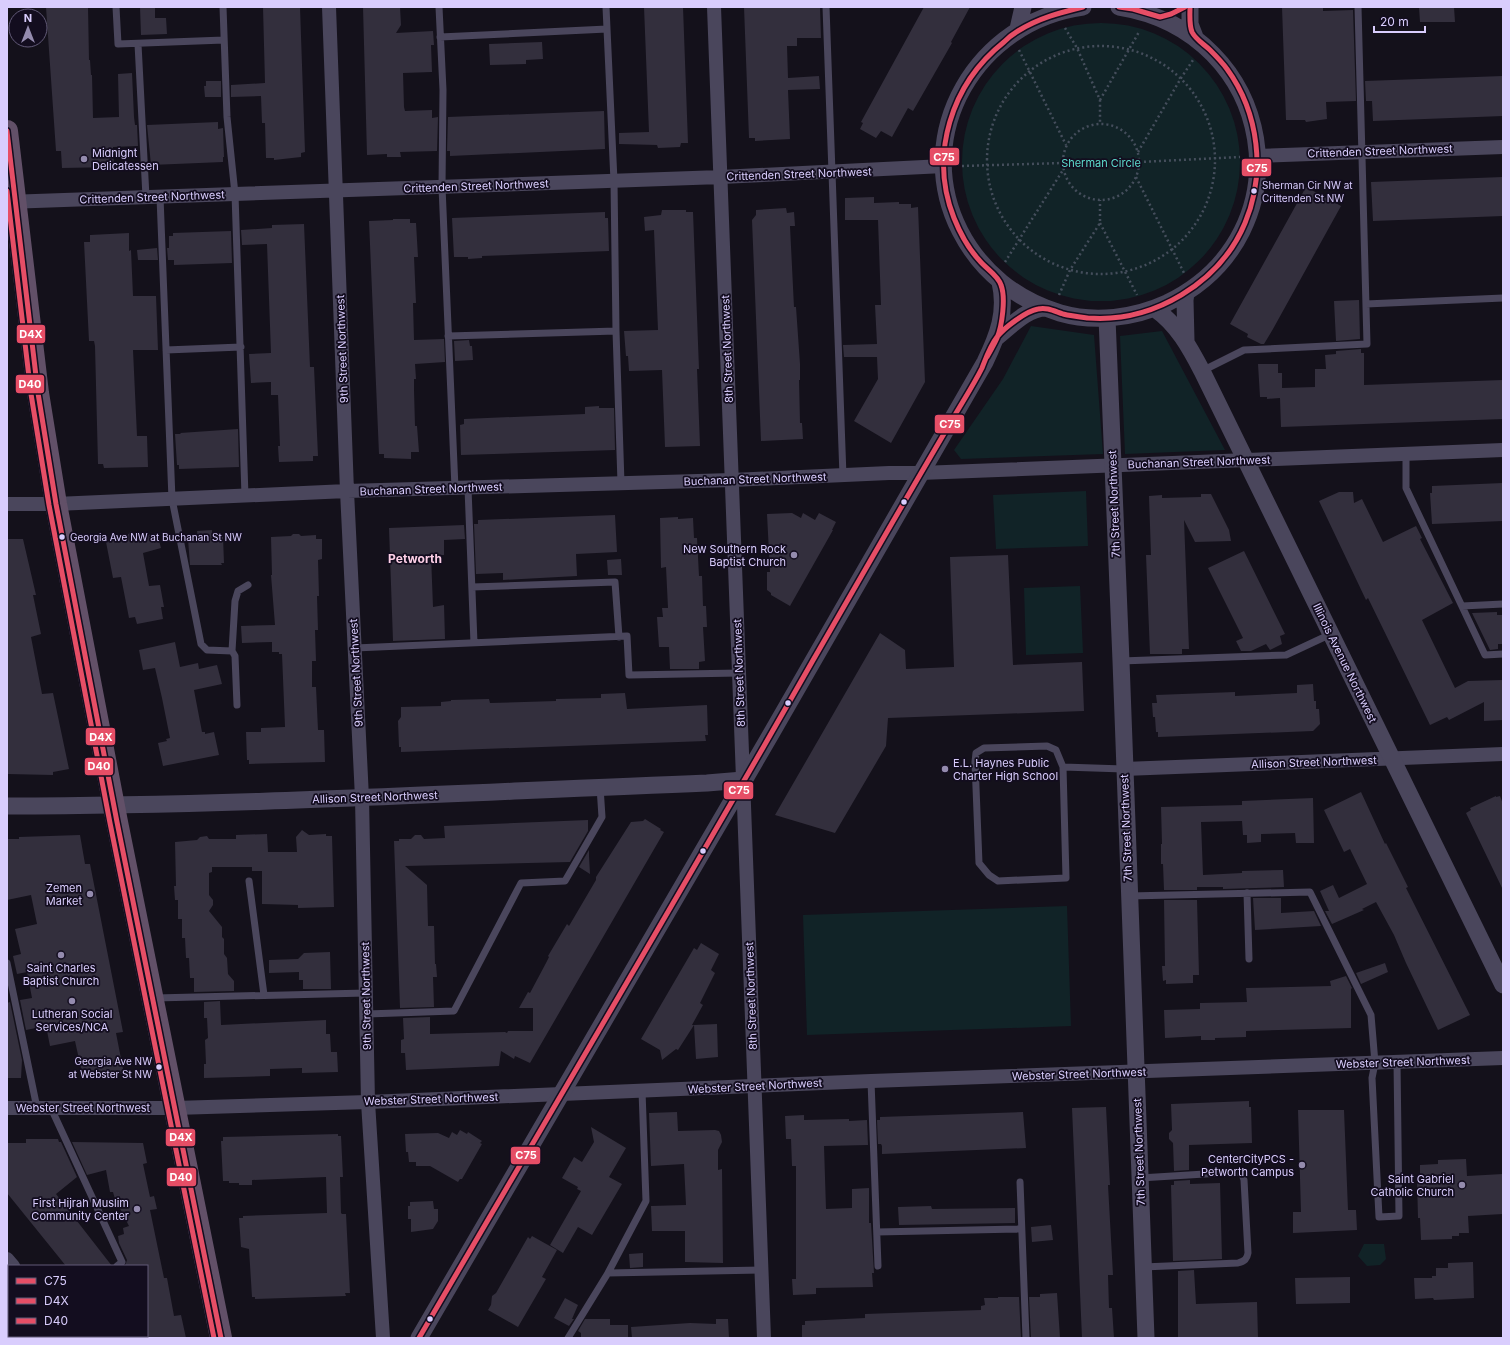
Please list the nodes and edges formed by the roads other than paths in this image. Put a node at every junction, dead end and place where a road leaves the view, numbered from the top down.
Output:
1 (116, 7) edge
2 (223, 7) edge
3 (329, 7) edge
4 (439, 7) edge
5 (606, 7) edge
6 (714, 7) edge
7 (826, 7) edge
8 (1023, 7) edge
9 (1032, 7) edge
10 (1083, 7) edge
11 (1119, 7) edge
12 (1185, 7) edge
13 (1190, 7) edge
14 (1358, 7) edge
15 (1048, 15) junction
16 (1160, 17) junction
17 (607, 29) junction
18 (1018, 29) junction
19 (440, 37) junction
20 (1195, 37) junction
21 (224, 40) junction
22 (138, 44) junction
23 (7, 131) edge
24 (1503, 147) edge
25 (1361, 152) junction
26 (1258, 156) junction
27 (944, 166) junction
28 (832, 172) junction
29 (720, 177) junction
30 (614, 181) junction
31 (442, 187) junction
32 (336, 191) junction
33 (235, 194) junction
34 (160, 196) junction
35 (146, 197) junction
36 (11, 202) edge
37 (1000, 282) junction
38 (1186, 293) junction
39 (1503, 298) edge
40 (1366, 304) junction
41 (1046, 308) junction
42 (1155, 309) junction
43 (1107, 318) junction
44 (616, 331) junction
45 (448, 336) junction
46 (997, 337) junction
47 (1186, 341) junction
48 (241, 347) junction
49 (166, 350) junction
50 (1202, 371) junction
51 (1503, 450) edge
52 (1406, 454) junction
53 (1246, 460) junction
54 (1112, 465) junction
55 (920, 473) junction
56 (843, 476) junction
57 (732, 480) junction
58 (621, 483) junction
59 (461, 488) junction
60 (347, 491) junction
61 (245, 496) junction
62 (172, 499) junction
63 (7, 504) edge
64 (56, 504) junction
65 (248, 585) dead end
66 (472, 587) junction
67 (1503, 604) edge
68 (1462, 606) junction
69 (1331, 634) junction
70 (620, 637) junction
71 (474, 643) junction
72 (355, 648) junction
73 (232, 651) junction
74 (1503, 654) edge
75 (1121, 661) junction
76 (739, 673) junction
77 (237, 705) dead end
78 (1503, 754) edge
79 (1392, 758) junction
80 (1063, 767) junction
81 (1124, 769) junction
82 (743, 780) junction
83 (600, 787) junction
84 (362, 798) junction
85 (7, 806) edge
86 (114, 806) junction
87 (249, 881) dead end
88 (1247, 894) junction
89 (1129, 896) junction
90 (1249, 959) dead end
91 (7, 963) edge
92 (1503, 985) edge
93 (10, 991) edge
94 (366, 993) junction
95 (264, 995) junction
96 (153, 998) junction
97 (366, 1014) junction
98 (1503, 1058) edge
99 (1398, 1062) junction
100 (1375, 1063) junction
101 (1136, 1072) junction
102 (871, 1081) junction
103 (755, 1086) junction
104 (642, 1091) junction
105 (561, 1095) junction
106 (368, 1102) junction
107 (7, 1108) edge
108 (44, 1108) junction
109 (175, 1108) junction
110 (1140, 1178) junction
111 (1020, 1182) dead end
112 (1021, 1229) junction
113 (877, 1232) junction
114 (118, 1265) edge
115 (878, 1266) dead end
116 (1143, 1267) junction
117 (762, 1270) junction
118 (608, 1273) junction
119 (221, 1338) edge
120 (383, 1338) edge
121 (419, 1338) edge
122 (568, 1338) edge
123 (764, 1338) edge
124 (1026, 1338) edge
125 (1146, 1338) edge

1 - 22 lane
2 - 21 lane
3 - 32 street, 9th Street Northwest
4 - 19 lane
5 - 17 lane
6 - 29 street, 8th Street Northwest
7 - 28 lane
8 - 18 street
9 - 15 street
10 - 15 street
11 - 16 street
12 - 16 street
13 - 20 street
14 - 25 lane
15 - 18 street
16 - 20 street
17 - 19 lane
17 - 30 lane
18 - 27 street
19 - 31 lane
20 - 26 street
21 - 22 lane
21 - 33 lane
22 - 35 lane
23 - 36 highway
24 - 25 street, Crittenden Street Northwest
25 - 26 street, Crittenden Street Northwest
25 - 40 lane
26 - 38 street
27 - 28 street, Crittenden Street Northwest
27 - 37 street
28 - 29 street, Crittenden Street Northwest
28 - 56 lane
29 - 30 street, Crittenden Street Northwest
29 - 57 street, 8th Street Northwest
30 - 31 street, Crittenden Street Northwest
30 - 44 lane
31 - 32 street, Crittenden Street Northwest
31 - 45 lane
32 - 33 street, Crittenden Street Northwest
32 - 60 street, 9th Street Northwest
33 - 34 street, Crittenden Street Northwest
33 - 48 lane
34 - 35 street, Crittenden Street Northwest
34 - 49 lane
35 - 36 street, Crittenden Street Northwest
36 - 64 highway
37 - 41 street
37 - 46 street
38 - 42 street
38 - 47 street, Illinois Avenue Northwest
39 - 40 lane
40 - 50 lane
41 - 43 street
41 - 46 street
42 - 43 street
42 - 47 street, Illinois Avenue Northwest
43 - 54 street, 7th Street Northwest
44 - 45 lane
44 - 58 lane
45 - 59 lane
46 - 55 street
47 - 50 street, Illinois Avenue Northwest
48 - 49 lane
48 - 61 lane
49 - 62 lane
50 - 53 street, Illinois Avenue Northwest
51 - 52 street, Buchanan Street Northwest
52 - 53 street, Buchanan Street Northwest
52 - 68 lane
53 - 54 street, Buchanan Street Northwest
53 - 69 street, Illinois Avenue Northwest
54 - 55 street, Buchanan Street Northwest
54 - 75 street, 7th Street Northwest
55 - 56 street, Buchanan Street Northwest
55 - 82 street
56 - 57 street, Buchanan Street Northwest
57 - 58 street, Buchanan Street Northwest
57 - 76 street, 8th Street Northwest
58 - 59 street, Buchanan Street Northwest
59 - 60 street, Buchanan Street Northwest
59 - 66 lane
60 - 61 street, Buchanan Street Northwest
60 - 72 street, 9th Street Northwest
61 - 62 street, Buchanan Street Northwest
62 - 64 street, Buchanan Street Northwest
62 - 73 lane
63 - 64 street, Buchanan Street Northwest
64 - 86 highway
65 - 73 lane
66 - 70 lane
66 - 71 lane
67 - 68 lane
68 - 74 lane
69 - 75 lane
69 - 79 street, Illinois Avenue Northwest
70 - 71 lane
70 - 76 lane
71 - 72 lane
72 - 84 street, 9th Street Northwest
73 - 77 lane
75 - 81 street, 7th Street Northwest
76 - 82 street, 8th Street Northwest
78 - 79 street, Allison Street Northwest
79 - 81 street, Allison Street Northwest
79 - 92 street, Illinois Avenue Northwest
80 - 80 lane
80 - 81 lane
81 - 89 street, 7th Street Northwest
82 - 83 street, Allison Street Northwest
82 - 103 street, 8th Street Northwest
82 - 105 street
83 - 84 street, Allison Street Northwest
83 - 97 lane
84 - 86 street, Allison Street Northwest
84 - 94 street, 9th Street Northwest
85 - 86 street, Allison Street Northwest
86 - 96 highway
87 - 95 lane
88 - 89 lane
88 - 90 lane
88 - 100 lane
89 - 101 street, 7th Street Northwest
91 - 93 lane
93 - 108 lane
94 - 95 lane
94 - 97 street, 9th Street Northwest
95 - 96 lane
96 - 109 highway
97 - 106 street, 9th Street Northwest
98 - 99 street, Webster Street Northwest
99 - 100 street, Webster Street Northwest
99 - 100 lane
100 - 101 street, Webster Street Northwest
101 - 102 street, Webster Street Northwest
101 - 110 street, 7th Street Northwest
102 - 103 street, Webster Street Northwest
102 - 113 lane
103 - 104 street, Webster Street Northwest
103 - 117 street, 8th Street Northwest
104 - 105 street, Webster Street Northwest
104 - 118 lane
105 - 106 street, Webster Street Northwest
105 - 121 street
106 - 109 street, Webster Street Northwest
106 - 120 street, 9th Street Northwest
107 - 108 street, Webster Street Northwest
108 - 109 street, Webster Street Northwest
108 - 114 lane
109 - 119 highway
110 - 116 street, 7th Street Northwest
110 - 116 lane
111 - 112 lane
112 - 113 lane
112 - 124 lane
113 - 115 lane
116 - 125 street, 7th Street Northwest
117 - 118 lane
117 - 123 street, 8th Street Northwest
118 - 122 lane

